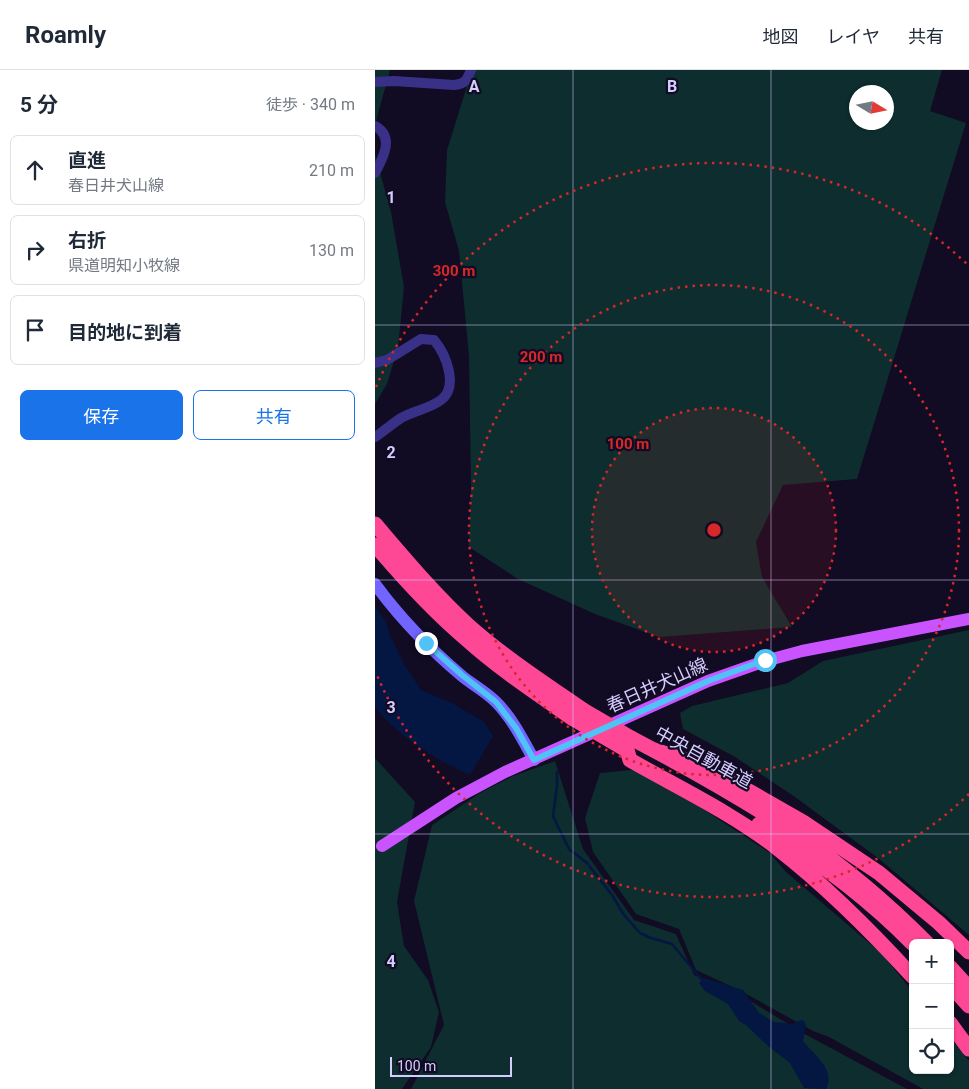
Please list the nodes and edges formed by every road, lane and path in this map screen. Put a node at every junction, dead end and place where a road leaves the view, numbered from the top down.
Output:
1 (471, 70) edge
2 (375, 82) edge
3 (375, 126) edge
4 (375, 173) edge
5 (375, 363) edge
6 (375, 436) edge
7 (375, 524) edge
8 (375, 545) edge
9 (375, 584) edge
10 (969, 618) edge
11 (577, 714) junction
12 (627, 745) junction
13 (654, 750) junction
14 (534, 760) junction
15 (382, 846) dead end
16 (923, 939) edge
17 (909, 940) edge
18 (969, 952) edge
19 (954, 971) edge
20 (909, 973) edge
21 (969, 988) edge
22 (954, 989) edge
23 (969, 1006) edge
24 (954, 1028) edge
25 (969, 1049) edge

1 - 2 street
3 - 4 street
5 - 6 street
7 - 11 highway, 中央自動車道
8 - 11 highway, 中央自動車道
9 - 14 main road
10 - 14 main road, 春日井犬山線
11 - 12 highway, 中央自動車道, bridge
12 - 13 highway, 中央自動車道
12 - 17 highway, 中央自動車道
12 - 20 highway
13 - 16 highway, 中央自動車道
13 - 18 highway
14 - 15 main road, 春日井犬山線
19 - 21 highway
22 - 23 highway
24 - 25 highway

